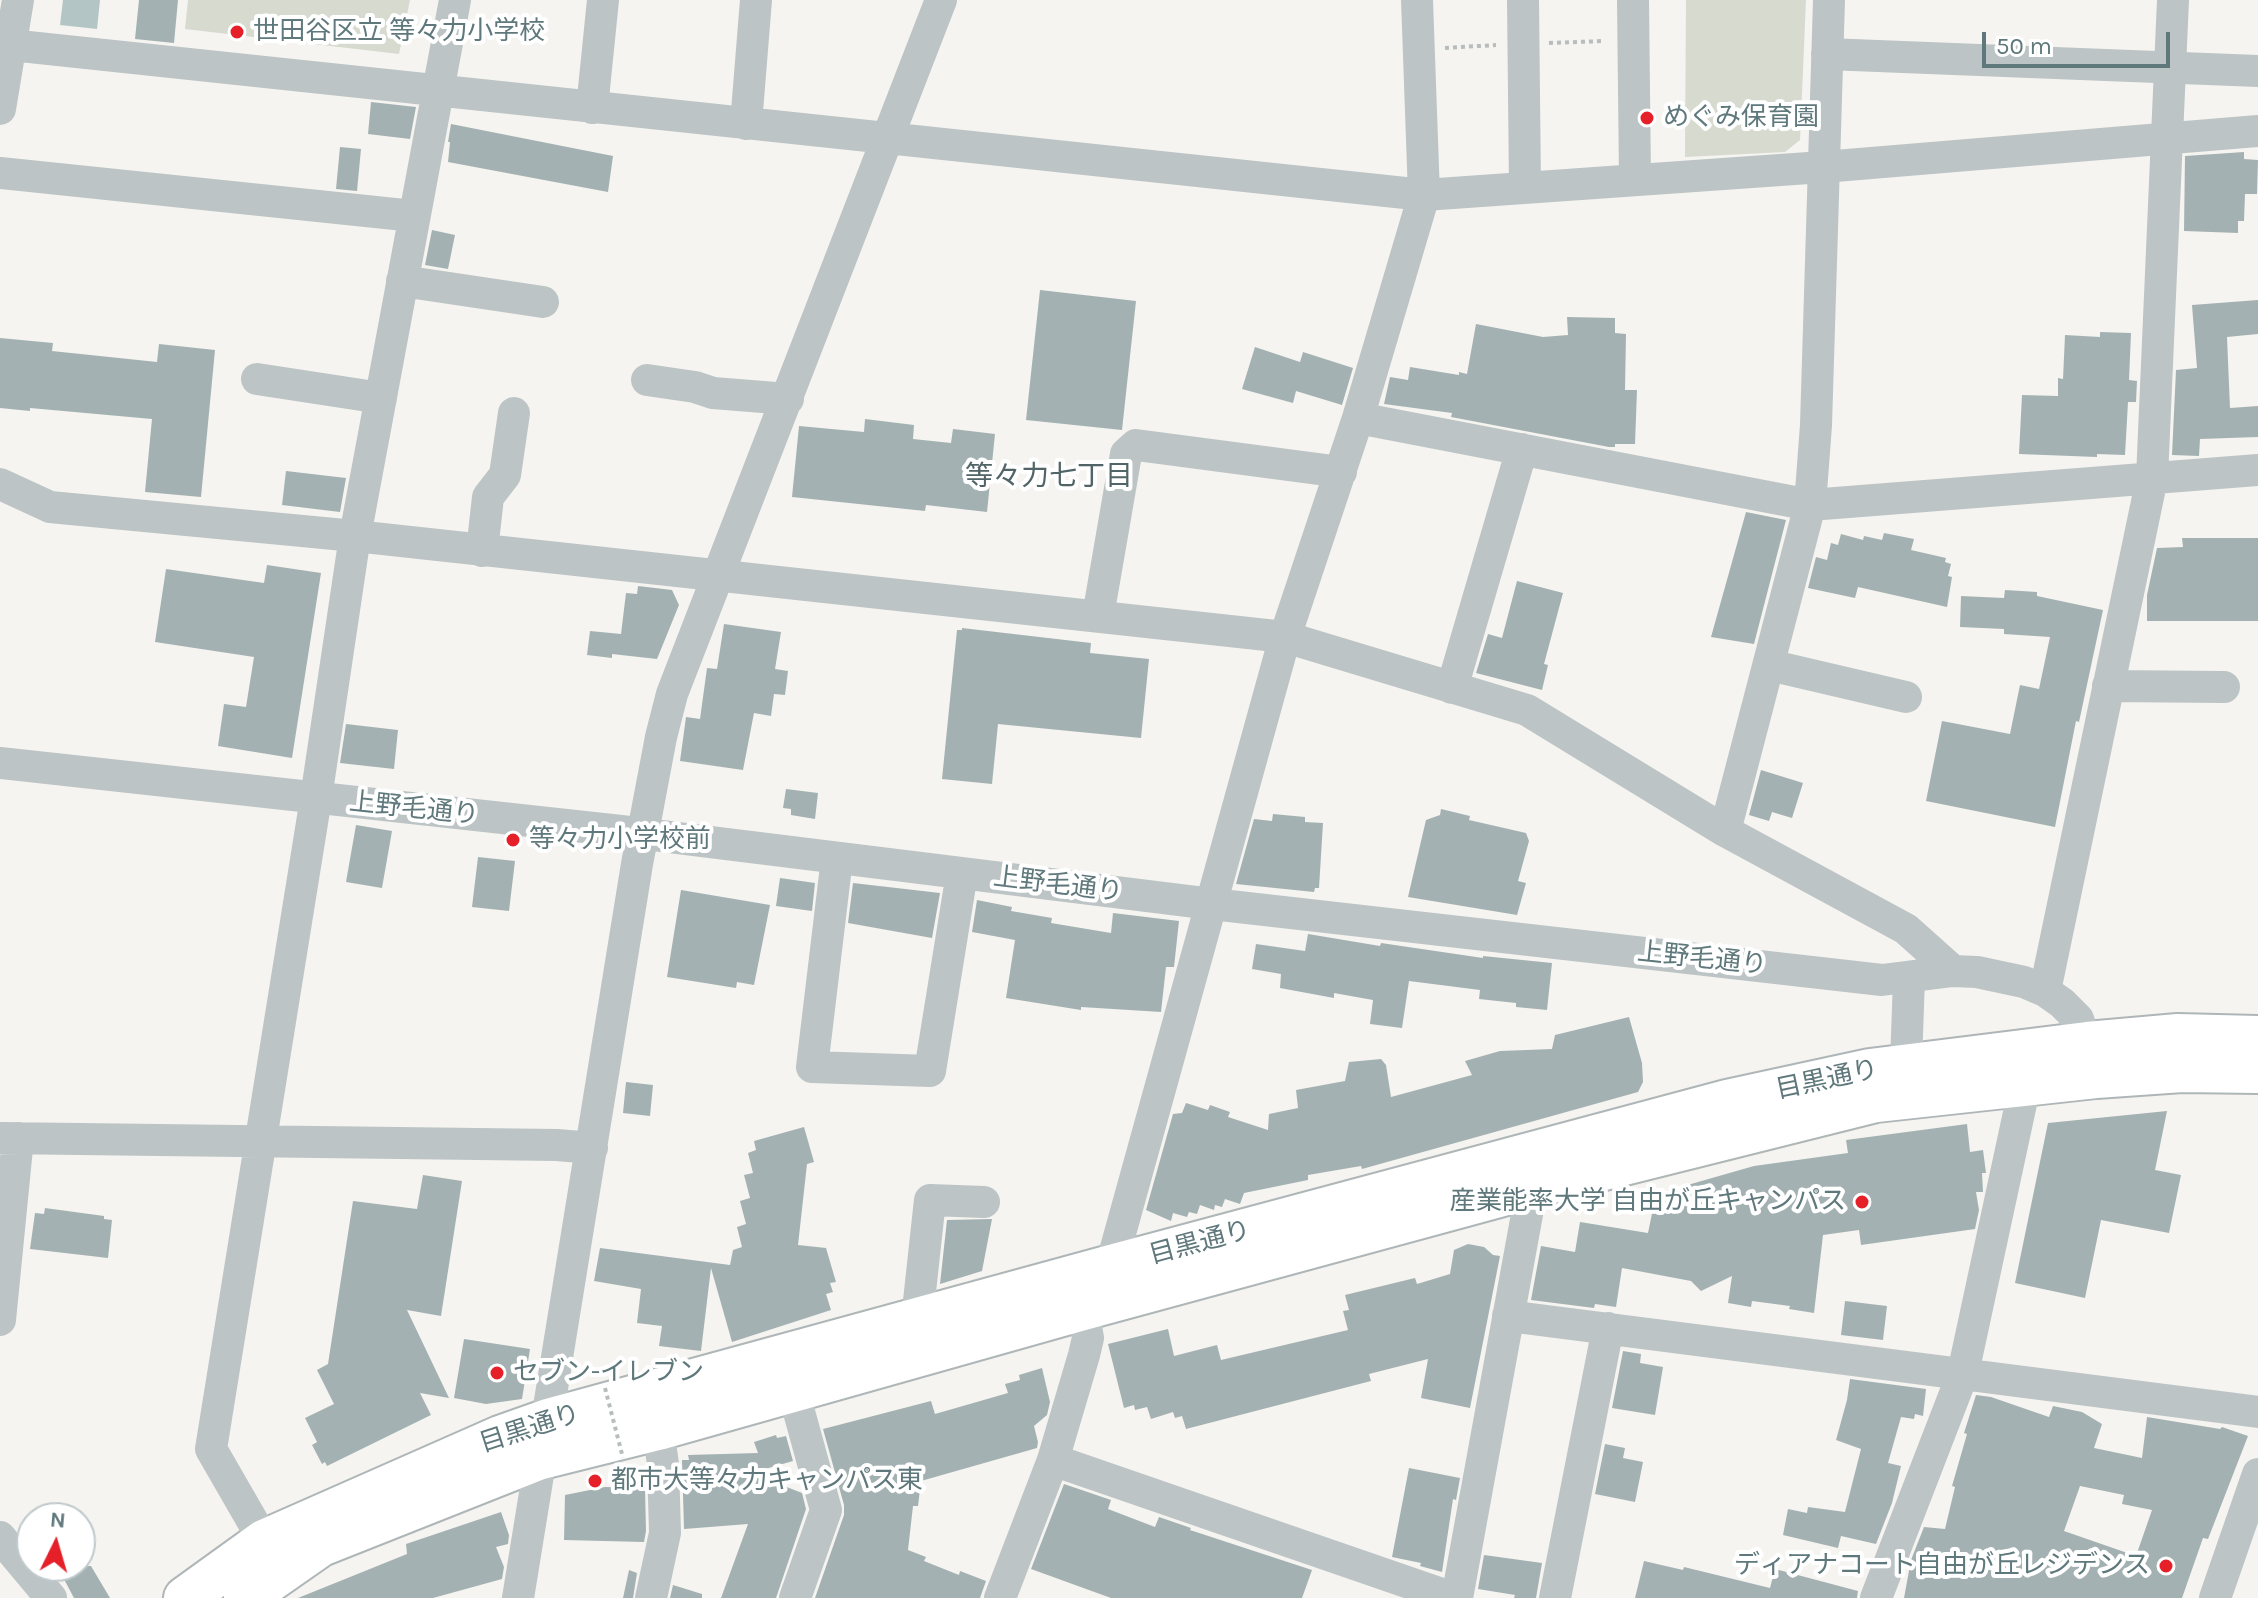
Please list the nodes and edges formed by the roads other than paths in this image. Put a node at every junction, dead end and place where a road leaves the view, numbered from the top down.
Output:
1 (18, 0) edge
2 (455, 0) edge
3 (603, 0) edge
4 (756, 0) edge
5 (941, 0) edge
6 (1417, 0) edge
7 (1523, 0) edge
8 (1633, 0) edge
9 (1829, 0) edge
10 (2173, 0) edge
11 (5, 45) edge
12 (1827, 54) junction
13 (2170, 67) junction
14 (2258, 71) edge
15 (437, 92) junction
16 (592, 108) junction
17 (0, 109) edge
18 (746, 124) junction
19 (2258, 131) edge
20 (889, 139) junction
21 (2167, 139) junction
22 (1823, 167) junction
23 (0, 173) edge
24 (1635, 179) junction
25 (1525, 187) junction
26 (1424, 195) junction
27 (414, 216) junction
28 (402, 281) junction
29 (543, 302) dead end
30 (257, 379) dead end
31 (647, 380) dead end
32 (381, 398) junction
33 (788, 399) junction
34 (514, 413) dead end
35 (1358, 418) junction
36 (1522, 449) junction
37 (2258, 470) edge
38 (1341, 472) junction
39 (2152, 478) junction
40 (0, 484) edge
41 (1810, 505) junction
42 (355, 536) junction
43 (482, 551) junction
44 (719, 575) junction
45 (1098, 616) junction
46 (1285, 637) junction
47 (1769, 665) junction
48 (2108, 686) junction
49 (2224, 687) dead end
50 (1452, 688) junction
51 (1906, 697) dead end
52 (0, 763) edge
53 (316, 798) junction
54 (1725, 831) junction
55 (642, 835) junction
56 (837, 858) junction
57 (962, 873) junction
58 (1212, 904) junction
59 (1953, 971) junction
60 (1909, 978) junction
61 (2045, 991) junction
62 (2258, 1037) edge
63 (2092, 1060) junction
64 (1906, 1064) junction
65 (2258, 1072) edge
66 (2025, 1085) junction
67 (9, 1138) edge
68 (262, 1141) junction
69 (592, 1148) junction
70 (1532, 1187) junction
71 (984, 1202) dead end
72 (1111, 1266) junction
73 (1083, 1309) junction
74 (1508, 1316) junction
75 (917, 1319) junction
76 (0, 1320) edge
77 (1608, 1328) junction
78 (1963, 1373) junction
79 (793, 1390) junction
80 (2258, 1412) edge
81 (658, 1429) junction
82 (543, 1440) junction
83 (1053, 1460) junction
84 (2258, 1474) edge
85 (0, 1537) edge
86 (264, 1541) junction
87 (526, 1595) edge
88 (51, 1598) edge
89 (185, 1598) edge
90 (245, 1598) edge
91 (651, 1598) edge
92 (795, 1598) edge
93 (1000, 1598) edge
94 (1455, 1598) edge
95 (1555, 1598) edge
96 (1876, 1598) edge
97 (2215, 1598) edge

1 - 11 street
2 - 15 street
3 - 16 street
4 - 18 street
5 - 20 street
6 - 26 street
7 - 25 street
8 - 24 street
9 - 12 street
10 - 13 street
11 - 15 street
11 - 17 street
12 - 13 street
12 - 22 street
13 - 14 street
13 - 21 street
15 - 16 street
15 - 27 street
16 - 18 street
18 - 20 street
19 - 21 street
20 - 26 street
20 - 33 street
21 - 22 street
21 - 39 street
22 - 24 street
22 - 41 street
23 - 27 street
24 - 25 street
25 - 26 street
26 - 35 street
27 - 28 street
28 - 29 street
28 - 32 street
30 - 32 street
31 - 33 street
32 - 42 street
33 - 44 street
34 - 43 street
35 - 36 street
35 - 38 street
36 - 41 street
36 - 50 street
37 - 39 street
38 - 45 street
38 - 46 street
39 - 41 street
39 - 48 street
40 - 42 street
41 - 47 street
42 - 43 street
42 - 53 street
43 - 44 street
44 - 45 street
44 - 55 street
45 - 46 street
46 - 50 street
46 - 58 street
47 - 51 street
47 - 54 street
48 - 49 street
48 - 61 street
50 - 54 street
52 - 53 street, 上野毛通り
53 - 55 street, 上野毛通り
53 - 68 street
54 - 59 street
55 - 56 street, 上野毛通り
55 - 69 street
56 - 57 street, 上野毛通り
56 - 57 street
57 - 58 street, 上野毛通り
58 - 60 street, 上野毛通り
58 - 72 street
59 - 60 street, 上野毛通り
59 - 61 street, 上野毛通り
60 - 64 street
61 - 63 street, 上野毛通り
62 - 63 main road, 目黒通り
63 - 64 main road, 目黒通り
63 - 65 main road, 目黒通り
63 - 66 main road, 目黒通り
64 - 72 main road, 目黒通り
66 - 70 main road, 目黒通り
66 - 78 street
67 - 68 street
67 - 76 street
68 - 69 street
68 - 86 street
69 - 82 street
70 - 73 main road, 目黒通り
70 - 74 street
71 - 75 street
72 - 75 main road, 目黒通り
73 - 79 main road, 目黒通り
73 - 83 street
74 - 77 street
74 - 94 street
75 - 82 main road, 目黒通り
77 - 78 street
77 - 95 street
78 - 80 street
78 - 96 street
79 - 81 main road, 目黒通り
79 - 92 street
81 - 82 main road, 目黒通り
81 - 91 street
82 - 86 main road, 目黒通り
82 - 87 street
82 - 90 main road, 目黒通り
83 - 93 street
83 - 94 street
84 - 97 street
85 - 88 street
86 - 89 main road, 目黒通り

